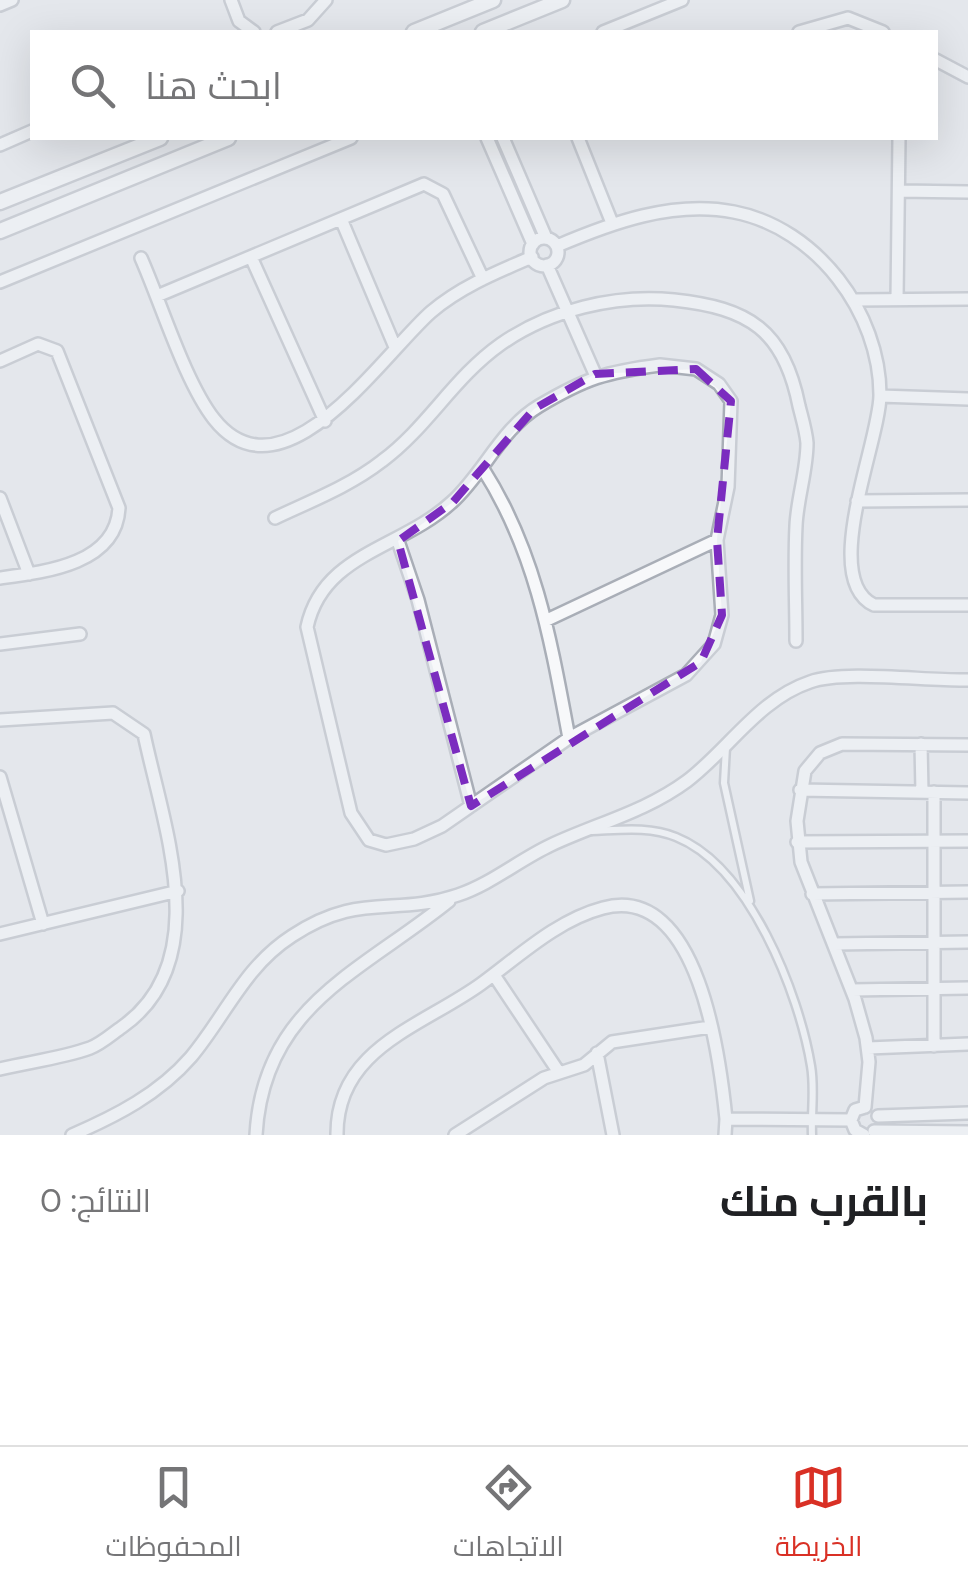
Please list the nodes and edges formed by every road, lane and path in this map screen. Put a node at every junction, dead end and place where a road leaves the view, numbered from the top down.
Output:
1 (12, 0) edge
2 (230, 0) edge
3 (326, 0) edge
4 (493, 0) edge
5 (562, 0) edge
6 (682, 0) edge
7 (0, 5) edge
8 (238, 26) edge
9 (505, 27) edge
10 (282, 30) edge
11 (419, 30) edge
12 (608, 30) edge
13 (807, 30) edge
14 (878, 30) edge
15 (938, 61) edge
16 (968, 77) edge
17 (30, 133) edge
18 (155, 140) edge
19 (223, 140) edge
20 (345, 140) edge
21 (488, 140) edge
22 (505, 140) edge
23 (579, 140) edge
24 (900, 140) edge
25 (0, 145) edge
26 (899, 192) junction
27 (968, 192) edge
28 (0, 202) edge
29 (341, 219) junction
30 (612, 223) junction
31 (0, 230) edge
32 (542, 246) junction
33 (251, 257) junction
34 (141, 258) dead end
35 (548, 265) junction
36 (483, 279) junction
37 (0, 282) edge
38 (158, 296) junction
39 (897, 299) junction
40 (968, 299) edge
41 (855, 300) junction
42 (567, 310) junction
43 (395, 347) junction
44 (0, 361) edge
45 (595, 374) junction
46 (880, 396) junction
47 (968, 399) edge
48 (325, 421) junction
49 (483, 469) junction
50 (0, 498) edge
51 (968, 500) edge
52 (857, 501) junction
53 (275, 518) dead end
54 (717, 540) junction
55 (398, 541) junction
56 (29, 574) junction
57 (0, 578) edge
58 (968, 606) edge
59 (547, 620) junction
60 (80, 634) dead end
61 (796, 640) dead end
62 (0, 644) edge
63 (968, 680) edge
64 (0, 720) edge
65 (569, 738) junction
66 (728, 742) junction
67 (921, 744) junction
68 (968, 745) edge
69 (0, 777) edge
70 (800, 790) junction
71 (928, 792) junction
72 (968, 793) edge
73 (470, 806) junction
74 (5, 814) edge
75 (586, 832) junction
76 (934, 841) junction
77 (968, 841) edge
78 (798, 842) junction
79 (178, 891) junction
80 (934, 892) junction
81 (968, 892) edge
82 (812, 894) junction
83 (456, 895) junction
84 (751, 907) junction
85 (42, 924) junction
86 (0, 934) edge
87 (968, 942) edge
88 (934, 943) junction
89 (834, 944) junction
90 (494, 975) junction
91 (968, 988) edge
92 (934, 989) junction
93 (852, 990) junction
94 (710, 1027) junction
95 (968, 1044) edge
96 (934, 1046) junction
97 (868, 1048) junction
98 (598, 1052) junction
99 (0, 1069) edge
100 (558, 1072) junction
101 (866, 1107) junction
102 (968, 1113) edge
103 (878, 1116) junction
104 (726, 1120) junction
105 (812, 1120) junction
106 (851, 1120) junction
107 (968, 1132) edge
108 (868, 1134) edge
109 (72, 1135) edge
110 (256, 1135) edge
111 (337, 1135) edge
112 (455, 1135) edge
113 (613, 1135) edge
114 (725, 1135) edge
115 (812, 1135) edge

1 - 7 street
2 - 8 street
3 - 10 street
4 - 11 street
5 - 9 street
6 - 12 street
13 - 14 street
15 - 16 street
17 - 25 street
18 - 28 street
19 - 31 street
20 - 37 street
21 - 32 street
22 - 32 street
23 - 30 street
24 - 26 street
26 - 27 street
26 - 39 street
29 - 33 street
29 - 36 street
29 - 43 street
30 - 32 street
30 - 41 street
32 - 35 street
32 - 35 street
32 - 36 street
33 - 38 street
33 - 48 street
34 - 38 street
35 - 42 street
36 - 43 street
38 - 48 street
39 - 40 street
39 - 41 street
41 - 46 street
42 - 45 street
42 - 53 street
42 - 61 street
43 - 48 street
44 - 56 street
45 - 49 street
45 - 54 street
46 - 47 street
46 - 52 street
49 - 55 street
49 - 59 street
50 - 56 street
51 - 52 street
52 - 58 street
54 - 59 street
54 - 65 street
55 - 73 street
55 - 73 street
56 - 57 street
59 - 65 street
60 - 62 street
63 - 66 street
64 - 79 street
65 - 73 street
66 - 75 street
66 - 84 lane
67 - 68 street
67 - 70 street
67 - 71 street
69 - 74 street
70 - 71 street
70 - 78 street
71 - 72 street
71 - 76 street
74 - 85 street
75 - 83 street
75 - 84 lane
76 - 77 street
76 - 78 street
76 - 80 street
78 - 82 street
79 - 85 street
79 - 99 street
80 - 81 street
80 - 82 street
80 - 88 street
82 - 89 street
83 - 109 street
83 - 110 street
84 - 105 lane
85 - 86 street
87 - 88 street
88 - 89 street
88 - 92 street
89 - 93 street
90 - 94 street
90 - 100 street
90 - 111 street
91 - 92 street
92 - 93 street
92 - 96 street
93 - 97 street
94 - 98 street
94 - 104 street
95 - 96 street
96 - 97 street
97 - 101 street
98 - 100 street
98 - 113 street
100 - 112 street
101 - 103 street
101 - 106 street
102 - 103 street
103 - 108 street
104 - 105 street
104 - 114 street
105 - 106 street
105 - 115 lane
106 - 108 street
107 - 108 street

